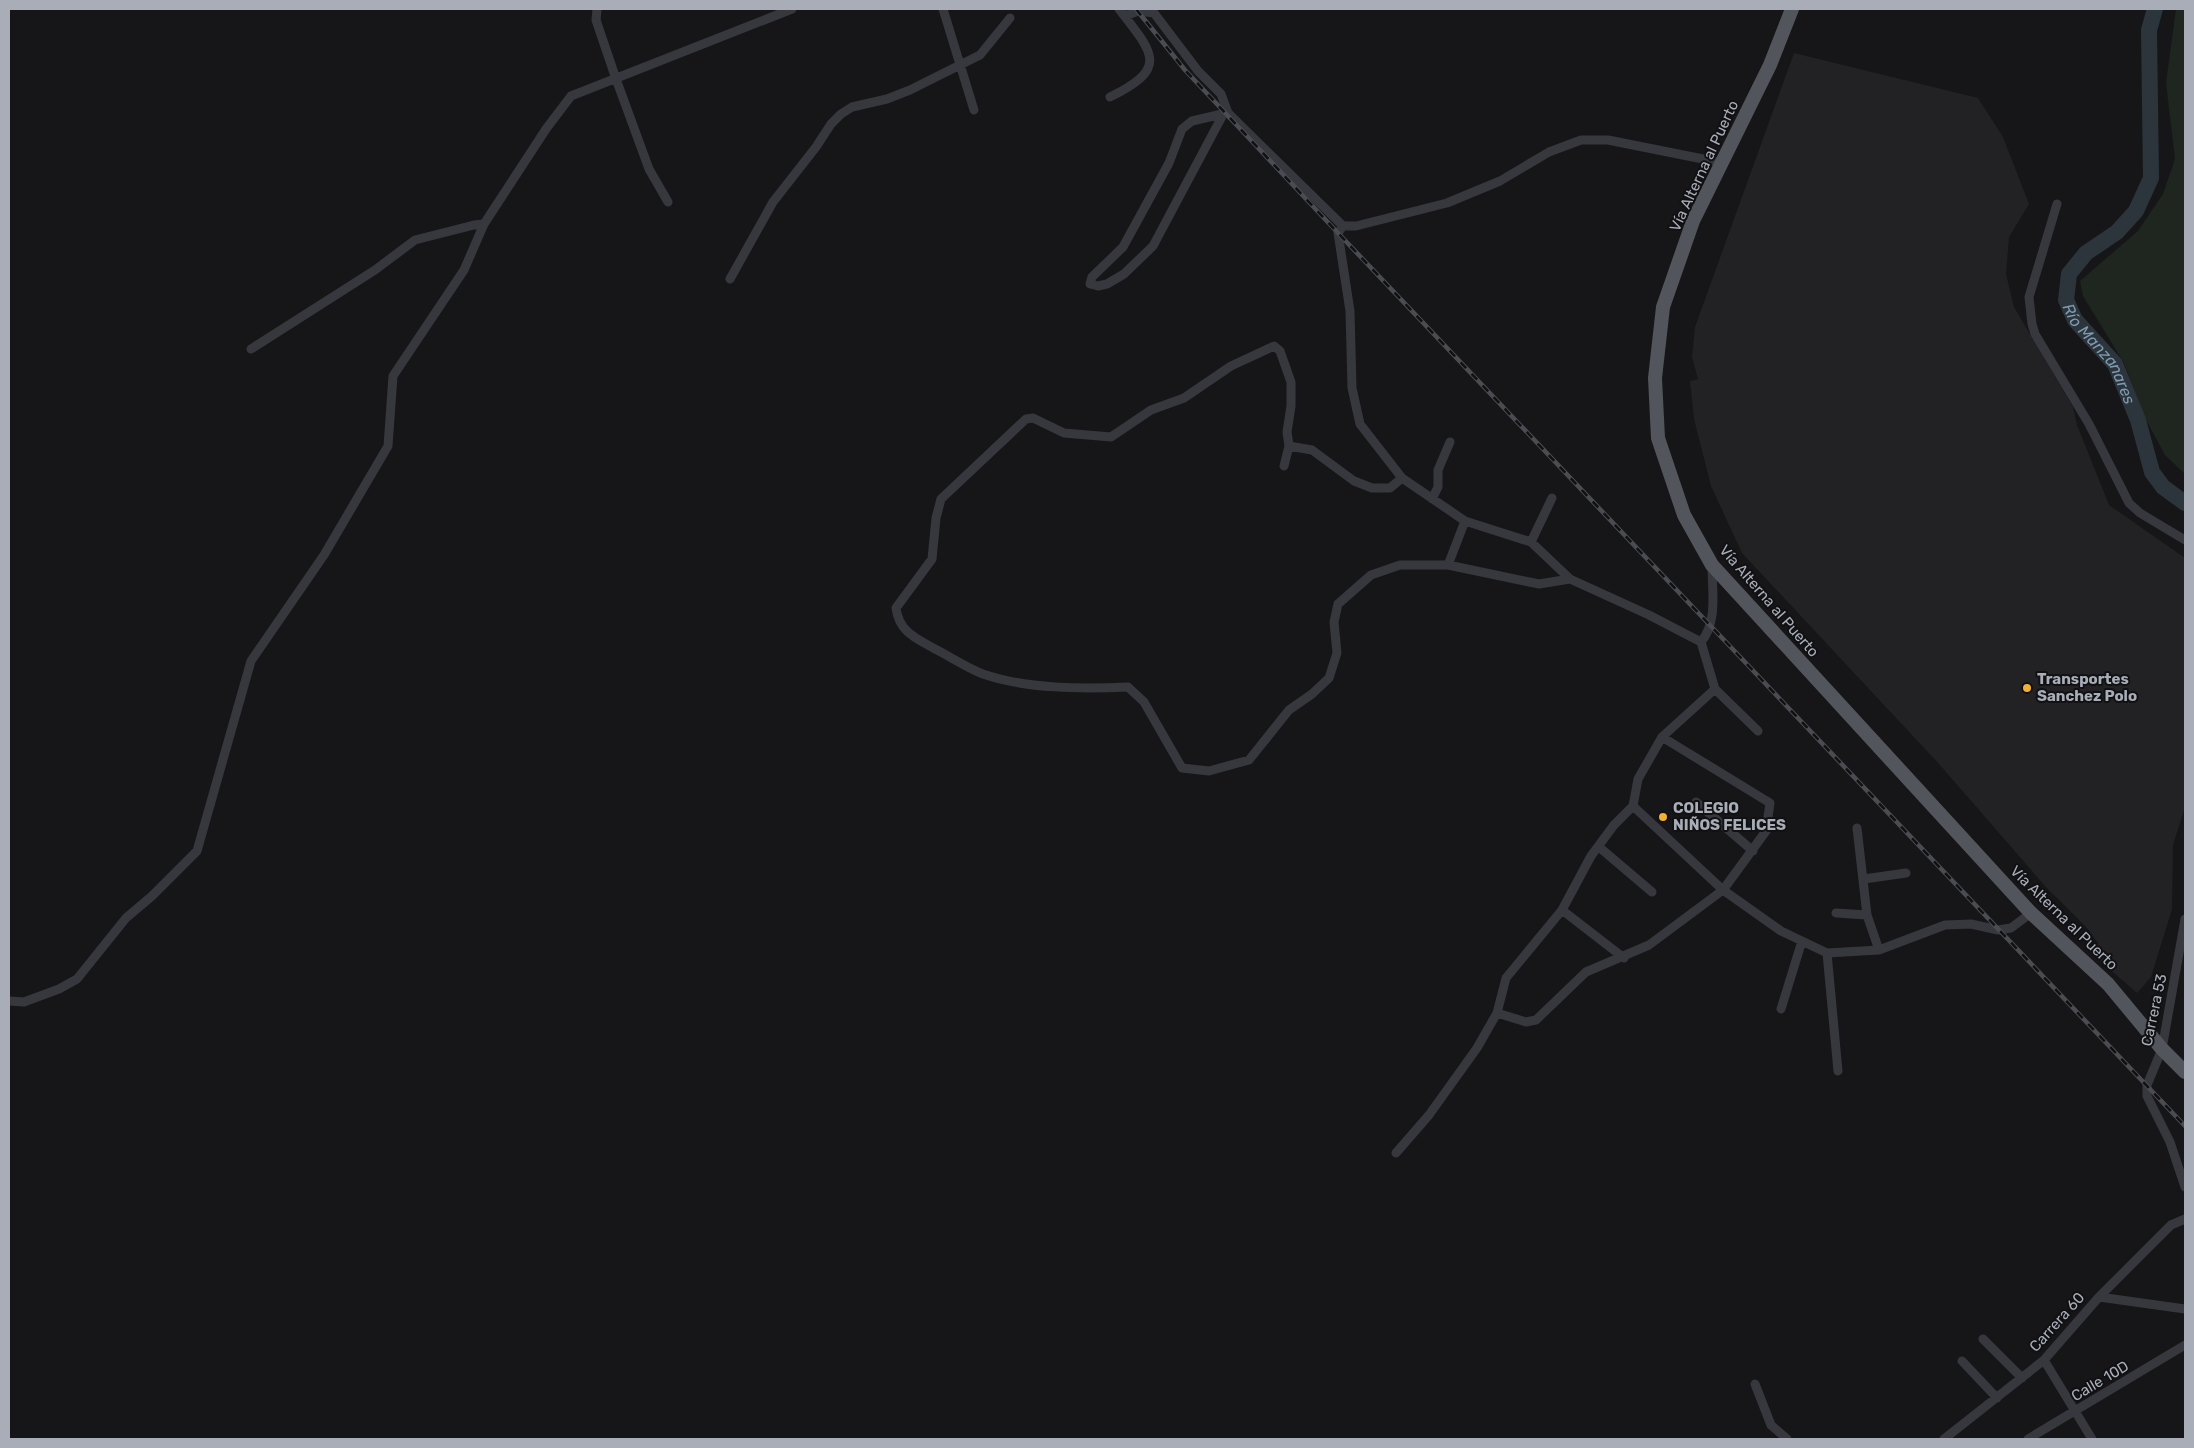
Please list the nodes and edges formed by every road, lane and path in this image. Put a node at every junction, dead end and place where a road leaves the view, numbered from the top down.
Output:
1 (597, 9) edge
2 (792, 9) edge
3 (943, 9) edge
4 (1792, 9) edge
5 (1153, 11) edge
6 (1122, 12) edge
7 (1010, 18) dead end
8 (960, 64) junction
9 (616, 80) junction
10 (1110, 97) dead end
11 (974, 110) dead end
12 (1224, 111) junction
13 (1723, 163) junction
14 (668, 202) dead end
15 (2057, 204) dead end
16 (484, 224) junction
17 (1343, 226) junction
18 (730, 279) dead end
19 (251, 349) dead end
20 (1450, 442) dead end
21 (1289, 446) junction
22 (1284, 466) dead end
23 (1402, 478) junction
24 (1432, 498) junction
25 (1552, 498) dead end
26 (1465, 521) junction
27 (2185, 540) edge
28 (1531, 542) junction
29 (1448, 565) junction
30 (1712, 565) junction
31 (1570, 579) junction
32 (1700, 642) junction
33 (1716, 689) junction
34 (1758, 731) dead end
35 (1662, 737) junction
36 (1696, 802) dead end
37 (1634, 806) junction
38 (1857, 828) dead end
39 (1598, 847) junction
40 (1753, 851) junction
41 (1906, 873) dead end
42 (1864, 879) junction
43 (1723, 890) junction
44 (1652, 892) dead end
45 (1562, 910) junction
46 (1836, 913) dead end
47 (2031, 913) junction
48 (1868, 915) junction
49 (2185, 919) edge
50 (2184, 939) edge
51 (1802, 941) junction
52 (1878, 950) junction
53 (1827, 953) junction
54 (1624, 958) junction
55 (9, 1001) edge
56 (1781, 1009) dead end
57 (1497, 1013) junction
58 (2162, 1049) junction
59 (1838, 1071) dead end
60 (2185, 1072) edge
61 (1396, 1153) dead end
62 (2185, 1187) edge
63 (2185, 1219) edge
64 (2099, 1297) junction
65 (2185, 1309) edge
66 (1983, 1339) dead end
67 (2185, 1345) edge
68 (2044, 1360) junction
69 (1962, 1361) dead end
70 (2022, 1378) junction
71 (1755, 1384) dead end
72 (1997, 1398) junction
73 (2075, 1412) junction
74 (1787, 1439) edge
75 (1944, 1439) edge
76 (2028, 1439) edge
77 (2092, 1439) edge

1 - 9 street
2 - 9 street
3 - 8 street
4 - 13 main road, Vía Alterna al Puerto
5 - 6 street
5 - 12 street
6 - 10 street
7 - 8 street
8 - 11 street
8 - 18 street
9 - 14 street
9 - 16 street
12 - 12 street
12 - 17 street
13 - 17 street
13 - 30 main road, Vía Alterna al Puerto
15 - 27 street
16 - 19 street
16 - 55 street
17 - 23 street
20 - 24 street
21 - 22 street
21 - 23 street
21 - 29 street
23 - 24 street
24 - 26 street
25 - 28 street
26 - 28 street
26 - 29 street
28 - 31 street
29 - 31 street
30 - 32 street
30 - 47 main road, Vía Alterna al Puerto
31 - 32 street
32 - 33 street
33 - 34 street
33 - 35 street
35 - 37 street
35 - 40 street
36 - 40 street
37 - 39 street
37 - 43 street
38 - 42 street
39 - 44 street
39 - 45 street
40 - 43 street
41 - 42 street
42 - 48 street
43 - 51 street
43 - 54 street
45 - 54 street
45 - 57 street
46 - 48 street
47 - 52 street
47 - 58 main road, Vía Alterna al Puerto
48 - 52 street
49 - 50 street, Carrera 53
50 - 58 street, Carrera 53
51 - 53 street
51 - 56 street
52 - 53 street
53 - 59 street
54 - 57 street
57 - 61 street
58 - 60 main road, Vía Alterna al Puerto
58 - 62 street, Carrera 53
63 - 64 street, Carrera 60
64 - 65 street
64 - 68 street, Carrera 60
66 - 70 street
67 - 73 street, Calle 10D
68 - 70 street, Carrera 60
68 - 73 street
69 - 72 street
70 - 72 street, Carrera 60
71 - 74 street
72 - 75 street, Carrera 60
73 - 76 street, Calle 10D
73 - 77 street

